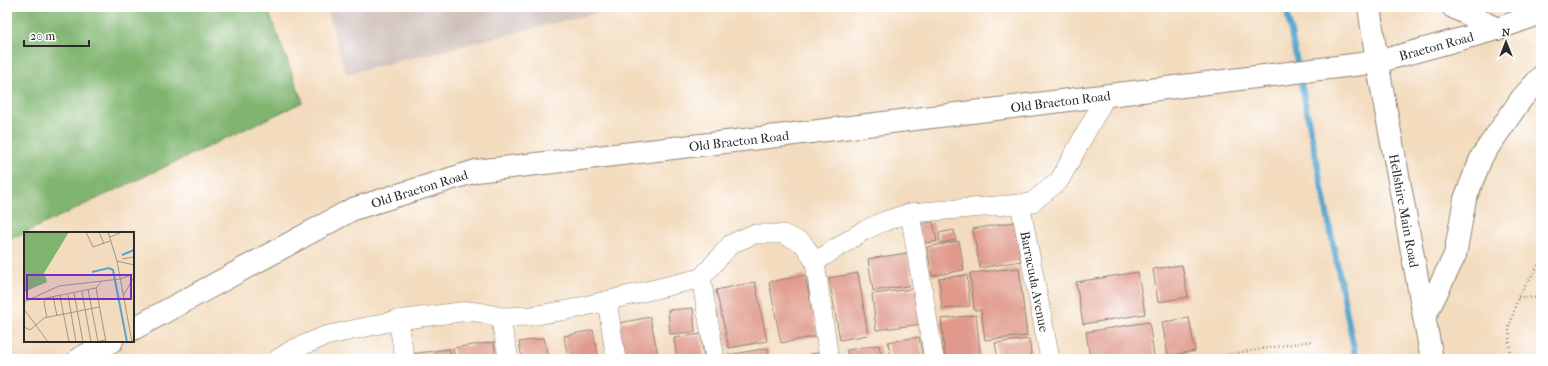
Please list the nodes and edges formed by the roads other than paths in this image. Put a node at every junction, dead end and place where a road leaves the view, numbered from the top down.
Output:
1 (1369, 7) edge
2 (1452, 7) edge
3 (1541, 13) edge
4 (1497, 29) junction
5 (1377, 62) junction
6 (1541, 77) edge
7 (1106, 96) junction
8 (1020, 204) junction
9 (910, 213) junction
10 (815, 262) junction
11 (701, 278) junction
12 (607, 301) junction
13 (500, 316) junction
14 (1424, 318) junction
15 (398, 320) junction
16 (134, 328) edge
17 (110, 342) edge
18 (79, 359) edge
19 (278, 359) edge
20 (405, 359) edge
21 (509, 359) edge
22 (616, 359) edge
23 (715, 359) edge
24 (829, 359) edge
25 (934, 359) edge
26 (1050, 359) edge
27 (1432, 359) edge

1 - 5 street, Hellshire Main Road
2 - 4 street
3 - 4 street, Braeton Road
4 - 5 street, Braeton Road
5 - 7 street, Old Braeton Road
5 - 14 street, Hellshire Main Road
6 - 14 street
7 - 8 street
7 - 16 street, Old Braeton Road
8 - 9 street
8 - 26 street, Barracuda Avenue
9 - 10 street
9 - 25 street
10 - 11 street
10 - 24 street
11 - 12 street
11 - 23 street
12 - 13 street
12 - 22 street
13 - 15 street
13 - 21 street
14 - 27 street, Hellshire Main Road
15 - 19 street
15 - 20 street
17 - 18 street

